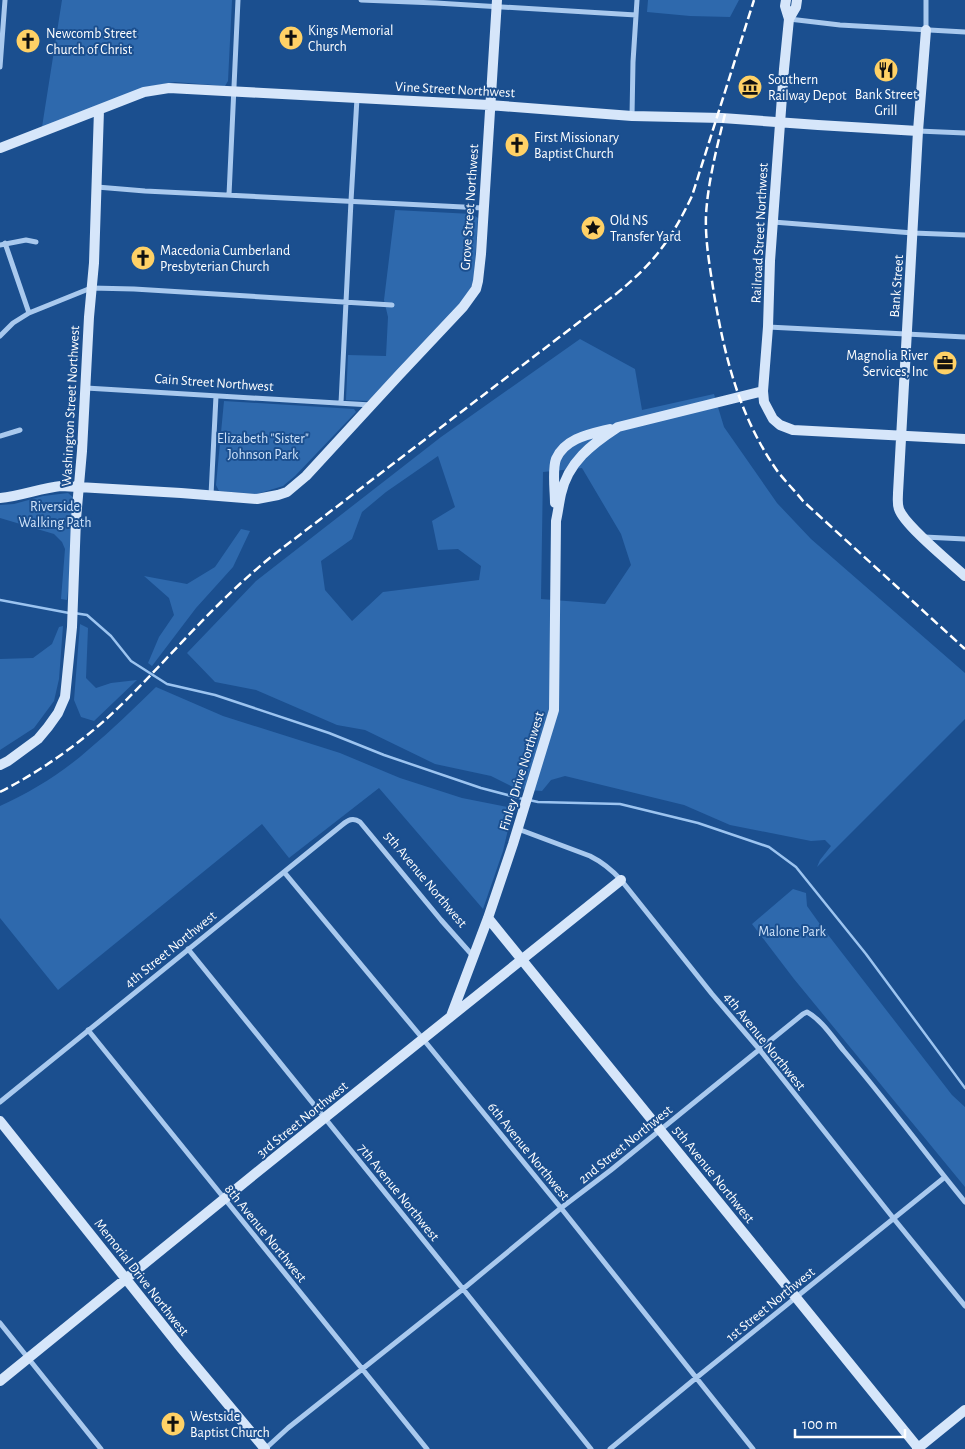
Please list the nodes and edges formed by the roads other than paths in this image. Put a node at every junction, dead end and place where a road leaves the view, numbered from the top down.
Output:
1 (6, 0) edge
2 (238, 0) edge
3 (361, 0) edge
4 (637, 0) edge
5 (786, 0) edge
6 (797, 0) edge
7 (926, 0) edge
8 (496, 4) edge
9 (636, 15) junction
10 (789, 19) junction
11 (926, 30) junction
12 (965, 32) edge
13 (0, 65) edge
14 (234, 91) junction
15 (357, 98) junction
16 (490, 105) junction
17 (99, 110) junction
18 (632, 116) junction
19 (779, 122) junction
20 (918, 130) junction
21 (965, 133) edge
22 (0, 148) edge
23 (97, 187) junction
24 (229, 195) junction
25 (351, 201) junction
26 (484, 208) junction
27 (773, 222) junction
28 (913, 233) junction
29 (965, 235) edge
30 (36, 242) dead end
31 (3, 244) edge
32 (91, 288) junction
33 (345, 302) junction
34 (392, 305) dead end
35 (30, 313) junction
36 (768, 327) junction
37 (907, 334) junction
38 (0, 336) edge
39 (965, 337) edge
40 (85, 388) junction
41 (763, 391) junction
42 (216, 396) junction
43 (341, 403) junction
44 (371, 405) junction
45 (618, 428) junction
46 (20, 430) dead end
47 (902, 435) junction
48 (0, 436) edge
49 (965, 439) edge
50 (79, 487) junction
51 (211, 495) junction
52 (0, 498) edge
53 (556, 521) junction
54 (921, 536) junction
55 (965, 539) edge
56 (965, 576) edge
57 (0, 765) edge
58 (357, 820) joint
59 (518, 829) junction
60 (284, 872) junction
61 (621, 880) junction
62 (488, 918) junction
63 (188, 950) junction
64 (473, 957) junction
65 (522, 959) junction
66 (451, 1017) junction
67 (88, 1030) junction
68 (423, 1038) junction
69 (759, 1049) junction
70 (0, 1102) edge
71 (325, 1118) junction
72 (0, 1121) edge
73 (660, 1130) junction
74 (945, 1178) junction
75 (225, 1199) junction
76 (965, 1202) edge
77 (561, 1208) junction
78 (894, 1219) junction
79 (126, 1278) junction
80 (463, 1289) junction
81 (796, 1298) junction
82 (965, 1306) edge
83 (0, 1323) edge
84 (28, 1358) junction
85 (362, 1370) junction
86 (696, 1378) junction
87 (0, 1381) edge
88 (965, 1410) edge
89 (101, 1449) edge
90 (265, 1449) edge
91 (427, 1449) edge
92 (591, 1449) edge
93 (610, 1449) edge
94 (752, 1449) edge
95 (918, 1449) edge

1 - 13 street
2 - 14 street
3 - 8 street
4 - 9 street
5 - 10 street, Railroad Street Northwest
6 - 10 street
7 - 11 street
8 - 9 street
8 - 16 street, Grove Street Northwest
9 - 18 street
10 - 11 street
10 - 19 street, Railroad Street Northwest
11 - 12 street
11 - 20 street, Bank Street
14 - 15 street, Vine Street Northwest
14 - 17 street, Vine Street Northwest
14 - 24 street
15 - 16 street, Vine Street Northwest
15 - 25 street
16 - 18 street, Vine Street Northwest
16 - 26 street, Grove Street Northwest
17 - 22 street, Vine Street Northwest
17 - 23 street, Washington Street Northwest
18 - 19 street, Vine Street Northwest
19 - 20 street, Vine Street Northwest
19 - 27 street, Railroad Street Northwest
20 - 21 street
20 - 28 street, Bank Street
23 - 24 street
23 - 32 street, Washington Street Northwest
24 - 25 street
25 - 26 street
25 - 33 street
26 - 44 street, Grove Street Northwest
27 - 28 street
27 - 36 street, Railroad Street Northwest
28 - 29 street
28 - 37 street, Bank Street
30 - 31 street
31 - 35 street
32 - 33 street
32 - 35 street
32 - 40 street, Washington Street Northwest
33 - 34 street
33 - 43 street
35 - 38 street
36 - 37 street
36 - 41 street, Railroad Street Northwest
37 - 39 street
37 - 47 street, Bank Street
40 - 42 street, Cain Street Northwest
40 - 50 street, Washington Street Northwest
41 - 45 street, Finley Drive Northwest
41 - 47 street, Railroad Street Northwest
42 - 43 street, Cain Street Northwest
42 - 51 street
43 - 44 street, Cain Street Northwest
44 - 51 street, Grove Street Northwest
45 - 53 street, Finley Drive Northwest
45 - 53 street, Finley Drive Northwest
46 - 48 street
47 - 49 street
47 - 54 street, Bank Street
50 - 51 street, Grove Street Northwest
50 - 52 street, Grove Street Northwest
50 - 57 street, Washington Street Northwest
53 - 59 street, Finley Drive Northwest
54 - 55 street
54 - 56 street, Bank Street
58 - 60 street, 4th Street Northwest
58 - 64 street, 5th Avenue Northwest
59 - 61 street, 4th Avenue Northwest
59 - 62 street, Finley Drive Northwest
60 - 63 street, 4th Street Northwest
60 - 68 street, 6th Avenue Northwest
61 - 65 street, 3rd Street Northwest
61 - 69 street, 4th Avenue Northwest
62 - 64 street, Finley Drive Northwest
62 - 65 street, 5th Avenue Northwest
63 - 67 street, 4th Street Northwest
63 - 71 street, 7th Avenue Northwest
64 - 66 street, Finley Drive Northwest
65 - 66 street, 3rd Street Northwest
65 - 73 street, 5th Avenue Northwest
66 - 68 street, 3rd Street Northwest
67 - 70 street, 4th Street Northwest
67 - 75 street, 8th Avenue Northwest
68 - 71 street, 3rd Street Northwest
68 - 77 street, 6th Avenue Northwest
69 - 73 street, 2nd Street Northwest
69 - 74 street, 2nd Street Northwest
69 - 78 street, 4th Avenue Northwest
71 - 75 street, 3rd Street Northwest
71 - 80 street, 7th Avenue Northwest
72 - 79 street, Memorial Drive Northwest
73 - 77 street, 2nd Street Northwest
73 - 81 street, 5th Avenue Northwest
74 - 76 street, 2nd Street Northwest
74 - 78 street, 1st Street Northwest
75 - 79 street, 3rd Street Northwest
75 - 85 street, 8th Avenue Northwest
77 - 80 street, 2nd Street Northwest
77 - 86 street, 6th Avenue Northwest
78 - 81 street, 1st Street Northwest
78 - 82 street, 4th Avenue Northwest
79 - 84 street, 3rd Street Northwest
79 - 90 street, Memorial Drive Northwest
80 - 85 street, 2nd Street Northwest
80 - 92 street, 7th Avenue Northwest
81 - 86 street, 1st Street Northwest
81 - 95 street, 5th Avenue Northwest
83 - 84 street
84 - 87 street, 3rd Street Northwest
84 - 89 street
85 - 90 street, 2nd Street Northwest
85 - 91 street, 8th Avenue Northwest
86 - 93 street, 1st Street Northwest
86 - 94 street, 6th Avenue Northwest
88 - 95 street

